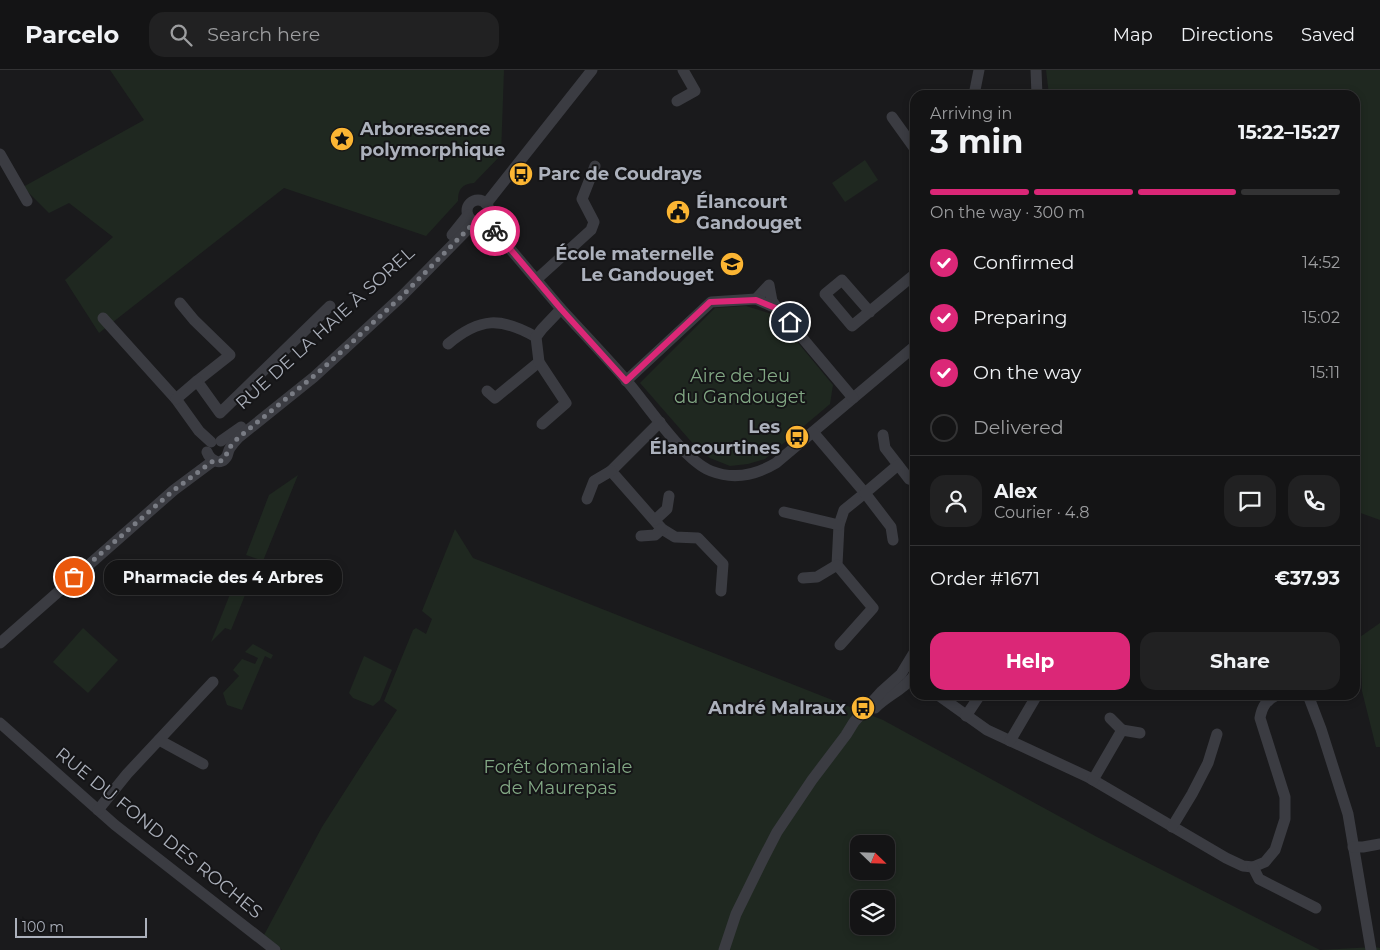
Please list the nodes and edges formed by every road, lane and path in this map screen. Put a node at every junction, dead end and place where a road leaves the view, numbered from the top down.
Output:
1 (592, 70) edge
2 (683, 70) edge
3 (978, 70) edge
4 (1036, 70) edge
5 (975, 90) edge
6 (1037, 90) edge
7 (677, 101) dead end
8 (892, 117) dead end
9 (910, 142) edge
10 (0, 154) edge
11 (595, 166) dead end
12 (27, 201) dead end
13 (486, 204) junction
14 (476, 219) junction
15 (910, 278) edge
16 (537, 279) junction
17 (756, 300) junction
18 (180, 303) dead end
19 (330, 306) dead end
20 (561, 309) junction
21 (778, 309) junction
22 (870, 312) dead end
23 (103, 318) dead end
24 (536, 338) junction
25 (448, 344) dead end
26 (910, 350) edge
27 (539, 362) junction
28 (197, 381) junction
29 (626, 381) junction
30 (487, 390) dead end
31 (853, 398) junction
32 (176, 399) junction
33 (660, 422) junction
34 (542, 424) dead end
35 (813, 432) junction
36 (883, 435) dead end
37 (216, 449) junction
38 (898, 465) junction
39 (611, 470) junction
40 (910, 479) edge
41 (865, 493) junction
42 (669, 496) dead end
43 (587, 499) dead end
44 (784, 512) dead end
45 (659, 524) junction
46 (839, 525) junction
47 (641, 536) dead end
48 (893, 540) dead end
49 (837, 565) junction
50 (802, 578) dead end
51 (721, 591) dead end
52 (0, 643) edge
53 (840, 645) dead end
54 (910, 675) edge
55 (212, 682) dead end
56 (945, 700) edge
57 (977, 700) edge
58 (1034, 700) edge
59 (1262, 700) edge
60 (1310, 700) edge
61 (966, 716) junction
62 (1110, 718) dead end
63 (0, 723) edge
64 (1122, 730) junction
65 (1140, 733) dead end
66 (1217, 734) dead end
67 (159, 740) junction
68 (1010, 742) junction
69 (203, 764) dead end
70 (1093, 780) junction
71 (98, 810) junction
72 (1172, 827) junction
73 (1380, 844) edge
74 (1353, 847) junction
75 (1254, 867) junction
76 (1316, 908) dead end
77 (275, 950) edge
78 (724, 950) edge
79 (1371, 950) edge

1 - 13 street
2 - 7 street
3 - 5 street
4 - 6 street
8 - 9 street
10 - 12 street
11 - 16 street
13 - 14 street
13 - 14 street, RUE DE LA HAIE À SOREL
14 - 16 street
14 - 37 street, RUE DE LA HAIE À SOREL
15 - 22 street
16 - 20 street
17 - 21 street
17 - 21 street
17 - 29 street
18 - 28 street
19 - 28 street
20 - 24 street
20 - 29 street
21 - 31 street
23 - 32 street
24 - 25 street
24 - 27 street
26 - 31 street
27 - 30 street
27 - 34 street
28 - 32 street
29 - 33 street
31 - 35 street
32 - 37 street
33 - 35 street
33 - 39 street
35 - 41 street
36 - 38 street
37 - 52 street, RUE DE LA HAIE À SOREL
38 - 40 street
38 - 41 street
39 - 43 street
39 - 45 street
41 - 46 street
41 - 48 street
42 - 45 street
44 - 46 street
45 - 47 street
45 - 51 street
46 - 49 street
49 - 50 street
49 - 53 street
54 - 78 street
55 - 67 street
56 - 61 street
57 - 61 street
58 - 68 street
59 - 75 street
60 - 74 street
61 - 68 street
62 - 64 street
63 - 71 street, RUE DU FOND DES ROCHES
64 - 65 street
64 - 70 street
66 - 72 street
67 - 69 street
67 - 71 street
68 - 70 street
70 - 72 street
71 - 77 street, RUE DU FOND DES ROCHES
72 - 75 street
73 - 74 street
74 - 79 street
75 - 76 street

